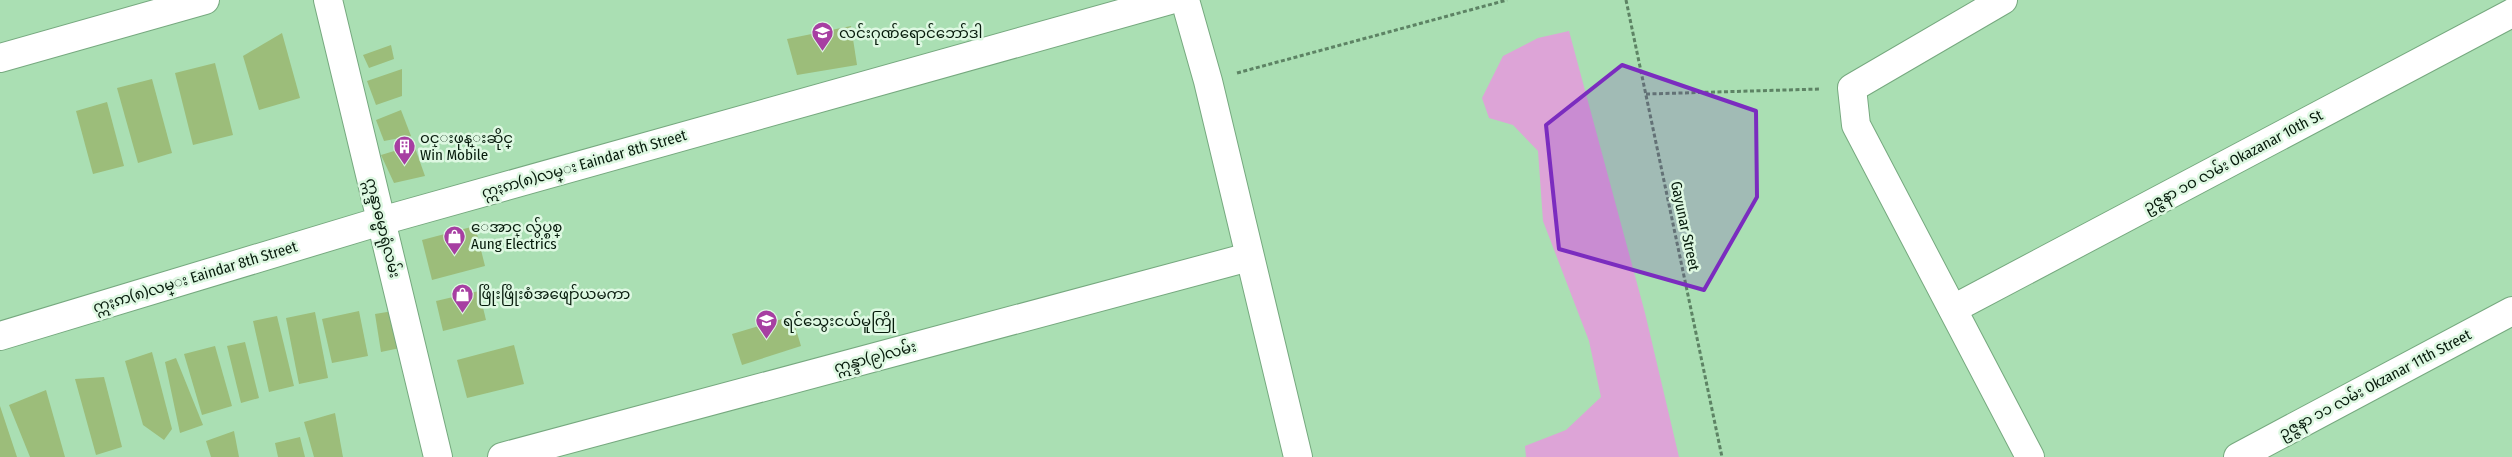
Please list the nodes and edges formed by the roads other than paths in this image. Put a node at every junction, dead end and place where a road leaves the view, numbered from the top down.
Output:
1 (205, 0) edge
2 (328, 0) edge
3 (1170, 0) edge
4 (1185, 0) edge
5 (2003, 0) edge
6 (2512, 13) edge
7 (0, 58) edge
8 (381, 221) junction
9 (1249, 257) junction
10 (1953, 309) junction
11 (2512, 311) edge
12 (0, 336) edge
13 (438, 457) edge
14 (502, 457) edge
15 (1298, 457) edge
16 (2030, 457) edge
17 (2238, 457) edge

1 - 7 street
2 - 8 street, ဣန္ဒာဓမ္မာရုံလမ်း
3 - 8 street, ဣႏၵာ(၈)လမ္း Eaindar 8th Street
4 - 9 street
5 - 10 street
6 - 10 street, ဥဇ္ဇနာ ၁၀ လမ်း Okazanar 10th St
8 - 12 street, ဣႏၵာ(၈)လမ္း Eaindar 8th Street
8 - 13 street, ဣန္ဒာဓမ္မာရုံလမ်း
9 - 14 street, ဣန္ဒာ(၉)လမ်း
9 - 15 street
10 - 16 street
11 - 17 street, ဥဇ္ဇနာ ၁၁ လမ်း Okzanar 11th Street

